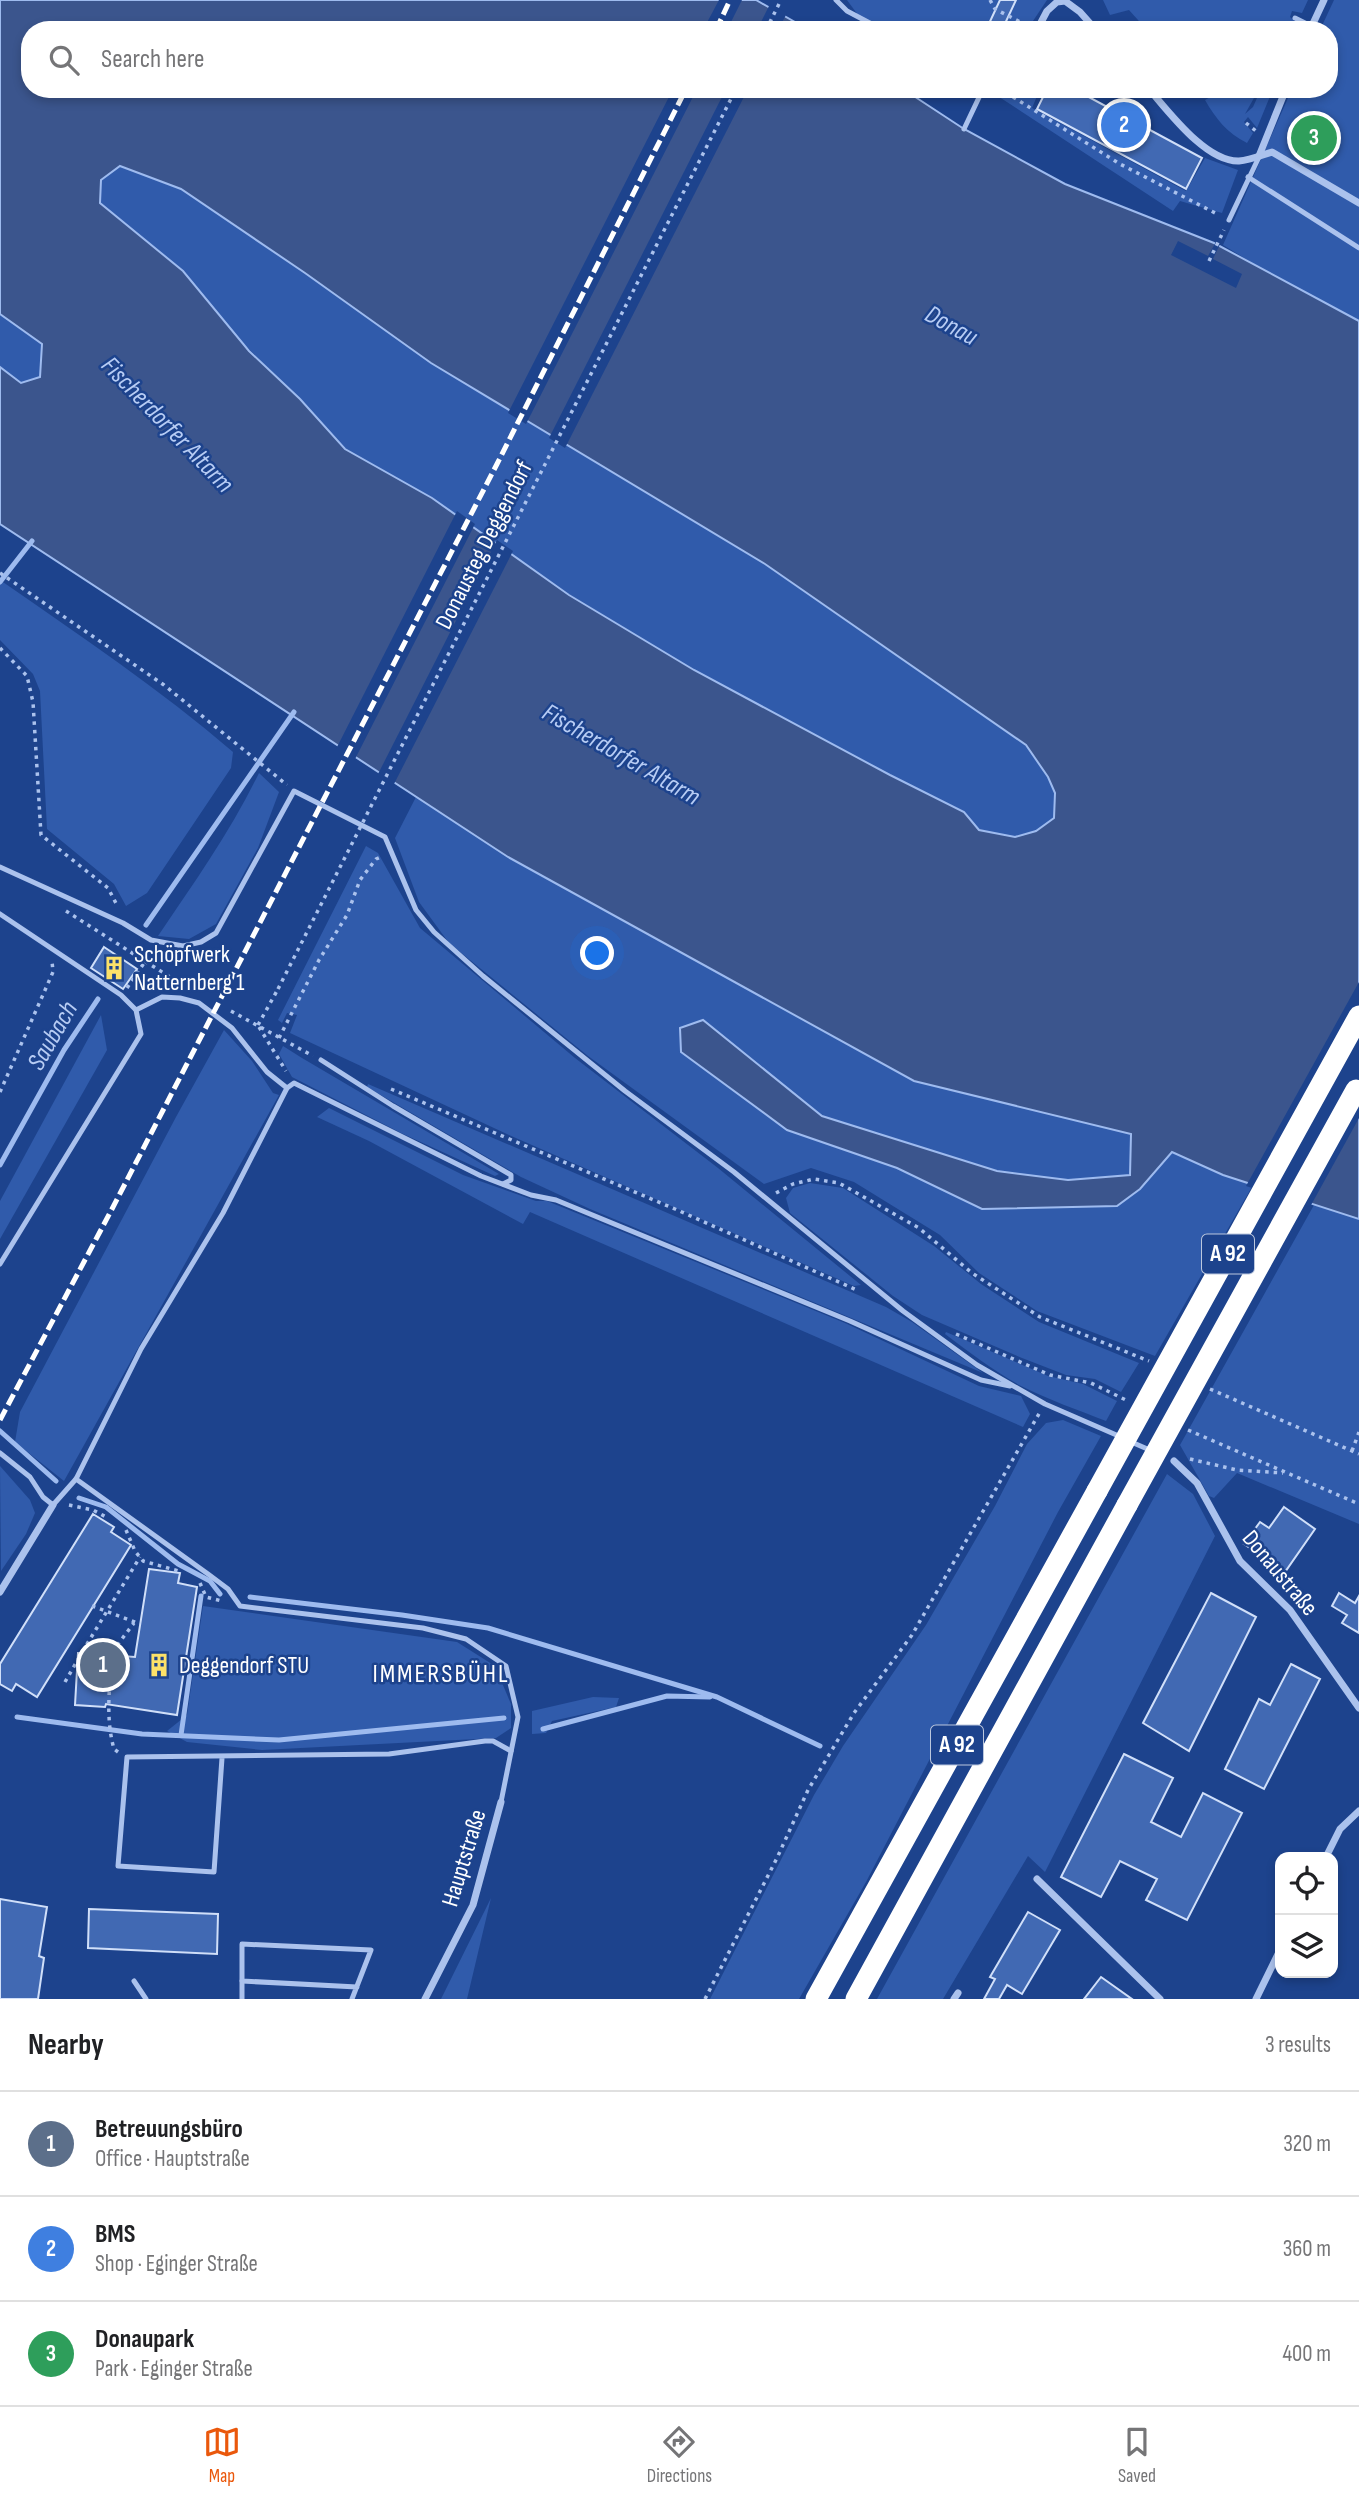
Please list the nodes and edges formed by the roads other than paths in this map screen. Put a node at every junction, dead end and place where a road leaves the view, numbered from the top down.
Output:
1 (836, 0) edge
2 (1324, 0) edge
3 (1295, 18) dead end
4 (866, 21) edge
5 (1042, 21) edge
6 (1088, 21) edge
7 (1300, 21) edge
8 (1314, 21) edge
9 (979, 98) edge
10 (1157, 98) edge
11 (1282, 98) edge
12 (964, 129) dead end
13 (1259, 156) junction
14 (1248, 177) junction
15 (1359, 203) edge
16 (1229, 220) road end
17 (1359, 248) edge
18 (0, 867) edge
19 (0, 914) edge
20 (136, 1010) junction
21 (1359, 1016) edge
22 (321, 1060) road end
23 (1359, 1085) edge
24 (287, 1088) junction
25 (503, 1184) junction
26 (0, 1264) edge
27 (1015, 1387) junction
28 (0, 1453) edge
29 (1174, 1461) joint
30 (76, 1479) junction
31 (53, 1504) junction
32 (0, 1592) edge
33 (1359, 1708) edge
34 (511, 1751) junction
35 (222, 1758) junction
36 (501, 1802) joint
37 (1359, 1811) edge
38 (1328, 1852) edge
39 (1037, 1880) dead end
40 (1275, 1960) edge
41 (134, 1980) dead end
42 (242, 1981) junction
43 (357, 1987) junction
44 (146, 1999) edge
45 (242, 1999) edge
46 (352, 1999) edge
47 (425, 1999) edge
48 (816, 1999) edge
49 (856, 1999) edge
50 (1160, 1999) edge
51 (1256, 1999) edge

1 - 4 lane
2 - 8 street
3 - 7 lane
5 - 6 street
9 - 12 lane
10 - 13 street
11 - 13 street
13 - 14 lane
13 - 15 street
14 - 16 lane
14 - 17 lane
18 - 27 lane
19 - 20 lane
20 - 24 lane
20 - 26 lane
21 - 48 highway, A 92, bridge
22 - 25 lane
23 - 49 highway, A 92, bridge
24 - 25 lane
24 - 30 lane
25 - 27 lane
27 - 29 lane
28 - 31 lane
29 - 33 street, Donaustraße
30 - 31 lane
30 - 34 lane
31 - 32 street
34 - 35 lane
34 - 36 lane
35 - 35 lane
36 - 47 street, Hauptstraße
37 - 38 street
39 - 50 street
40 - 51 street
41 - 44 lane
42 - 43 lane
42 - 43 lane
42 - 45 lane
43 - 46 lane

